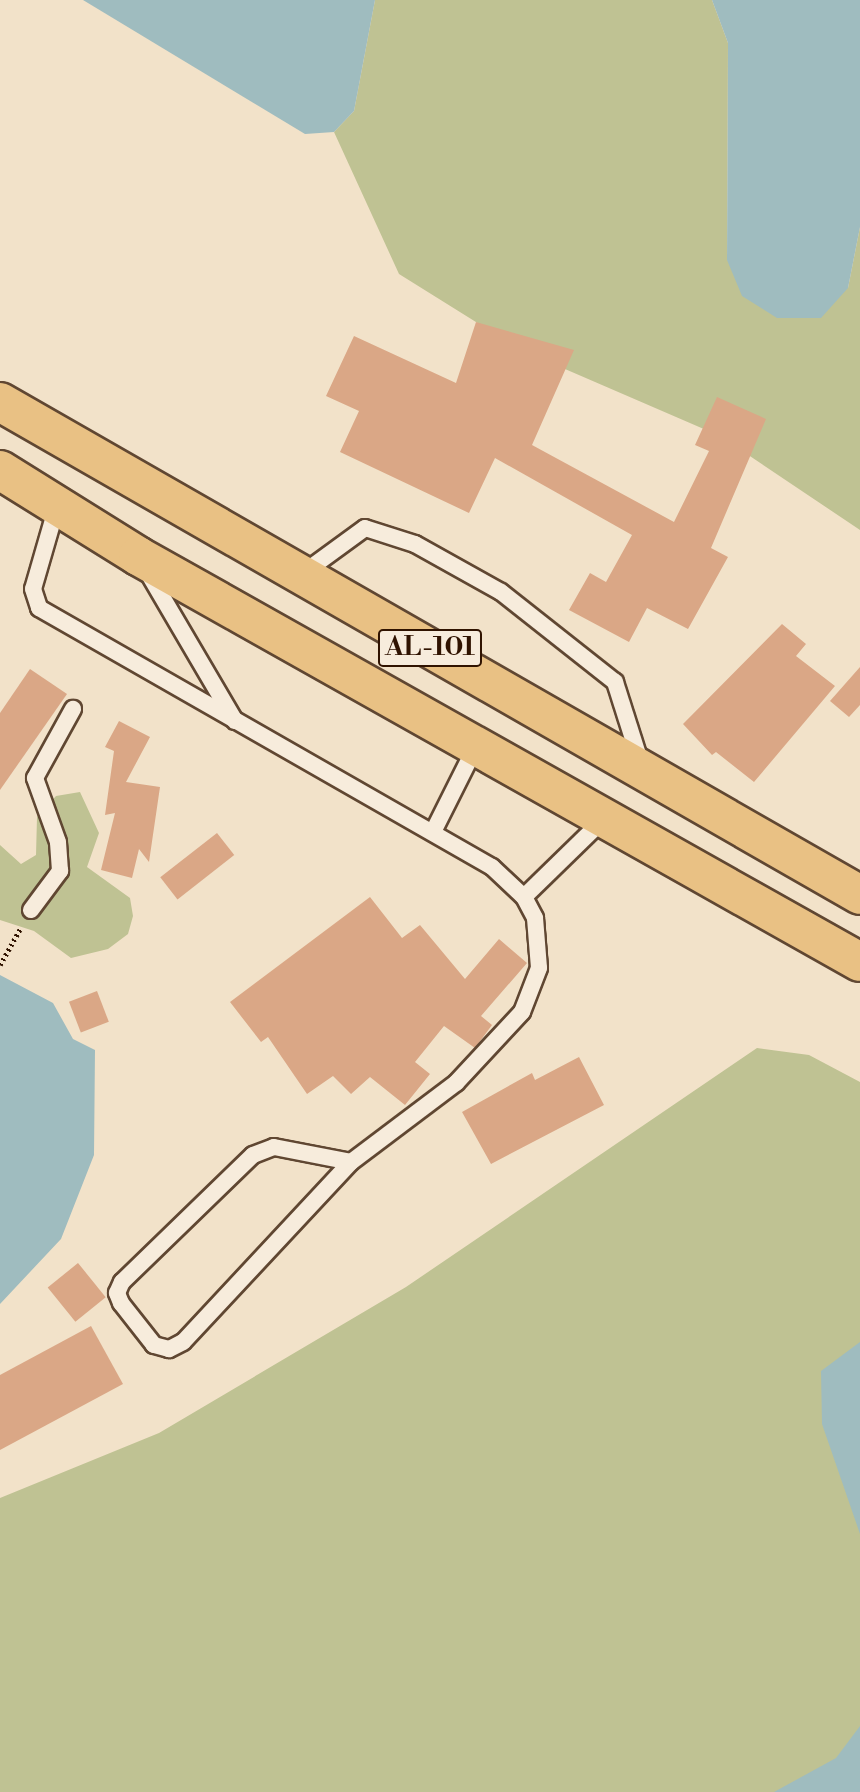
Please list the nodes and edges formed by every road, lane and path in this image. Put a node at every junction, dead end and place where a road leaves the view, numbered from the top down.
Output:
1 (0, 402) edge
2 (0, 470) edge
3 (58, 503) junction
4 (138, 556) junction
5 (301, 575) junction
6 (73, 709) dead end
7 (238, 726) junction
8 (477, 744) junction
9 (643, 770) junction
10 (606, 817) junction
11 (433, 832) junction
12 (860, 895) edge
13 (524, 897) junction
14 (31, 910) joint
15 (860, 962) edge
16 (0, 965) edge
17 (351, 1162) junction

1 - 5 highway, AL-101
2 - 3 highway, AL-101
3 - 4 highway, AL-101
3 - 7 lane
4 - 7 lane
4 - 8 highway, AL-101
5 - 9 highway, AL-101
5 - 9 lane
6 - 14 lane
7 - 11 lane
8 - 10 highway, AL-101
8 - 11 lane
9 - 12 highway, AL-101
10 - 13 lane
10 - 15 highway, AL-101
11 - 13 lane
13 - 17 lane
14 - 16 path
17 - 17 lane

